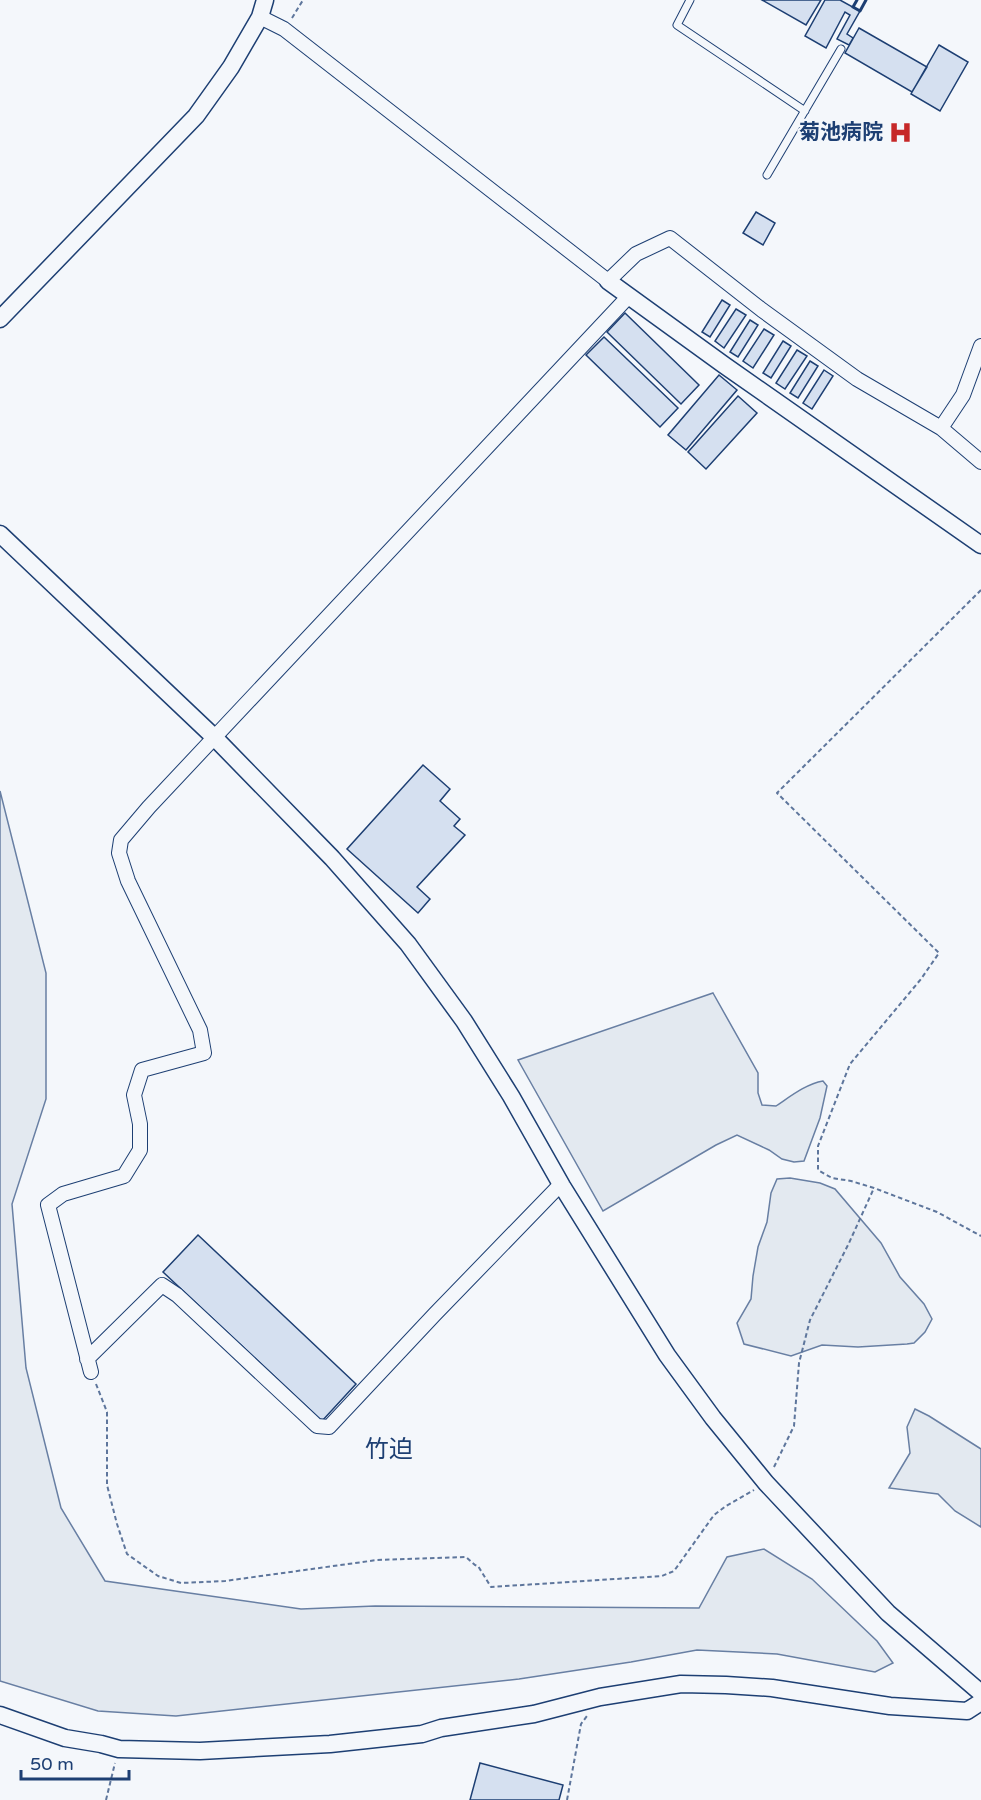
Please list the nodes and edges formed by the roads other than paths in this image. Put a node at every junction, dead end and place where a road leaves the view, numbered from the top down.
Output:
1 (265, 0) edge
2 (690, 0) edge
3 (260, 17) junction
4 (841, 49) dead end
5 (805, 111) junction
6 (767, 175) dead end
7 (608, 281) junction
8 (628, 297) junction
9 (0, 319) edge
10 (981, 346) edge
11 (941, 428) junction
12 (981, 462) edge
13 (0, 534) edge
14 (981, 545) edge
15 (214, 737) junction
16 (561, 1184) junction
17 (981, 1693) edge
18 (981, 1702) edge
19 (0, 1715) edge

1 - 3 street
2 - 5 lane
3 - 7 street
3 - 9 street
4 - 5 lane
5 - 6 lane
7 - 8 street
7 - 11 street
8 - 14 street
8 - 15 street
10 - 11 street
11 - 12 street
13 - 15 street
15 - 16 street
15 - 16 street
16 - 17 street
18 - 19 street

